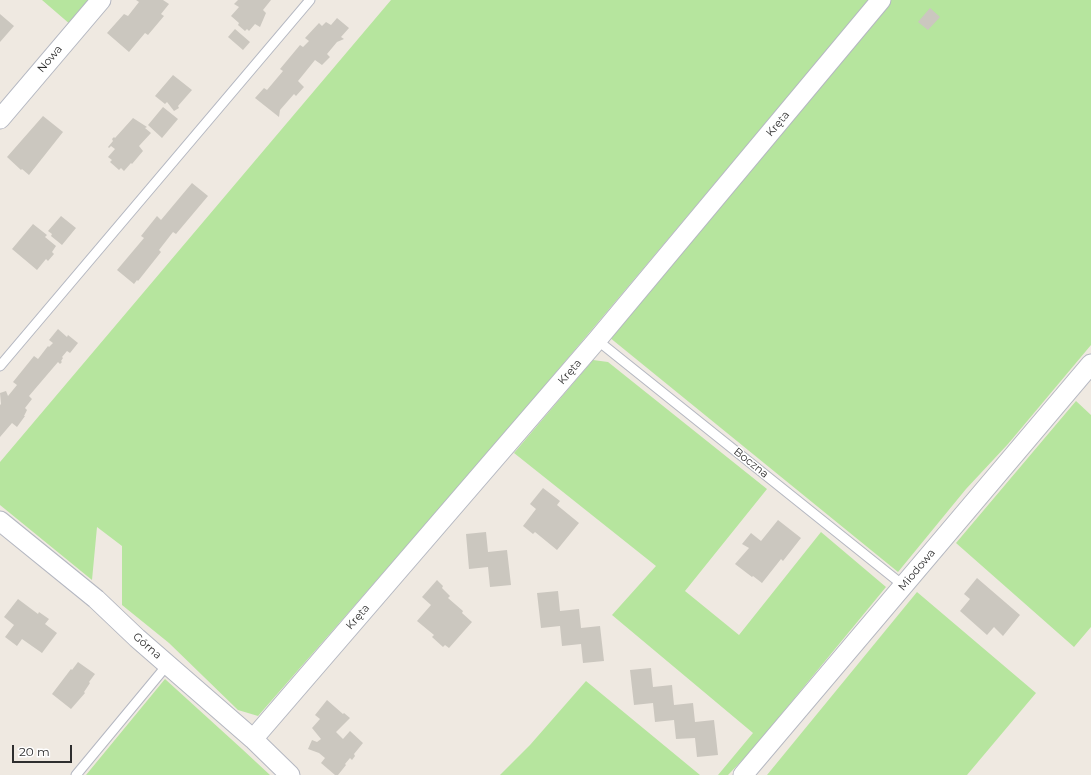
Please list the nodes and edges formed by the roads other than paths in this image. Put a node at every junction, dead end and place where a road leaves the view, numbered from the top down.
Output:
1 (101, 0) edge
2 (310, 0) edge
3 (881, 0) edge
4 (0, 119) edge
5 (597, 340) junction
6 (1091, 364) edge
7 (0, 366) edge
8 (0, 522) edge
9 (904, 586) junction
10 (168, 664) junction
11 (253, 739) junction
12 (76, 775) edge
13 (290, 775) edge
14 (743, 775) edge

1 - 4 street, Nowa
2 - 7 lane
3 - 5 street, Kręta
5 - 9 lane, Boczna
5 - 11 street, Kręta
6 - 9 street, Miodowa
8 - 10 street, Górna
9 - 14 street, Miodowa
10 - 11 street, Górna
10 - 12 lane
11 - 13 street, Górna

